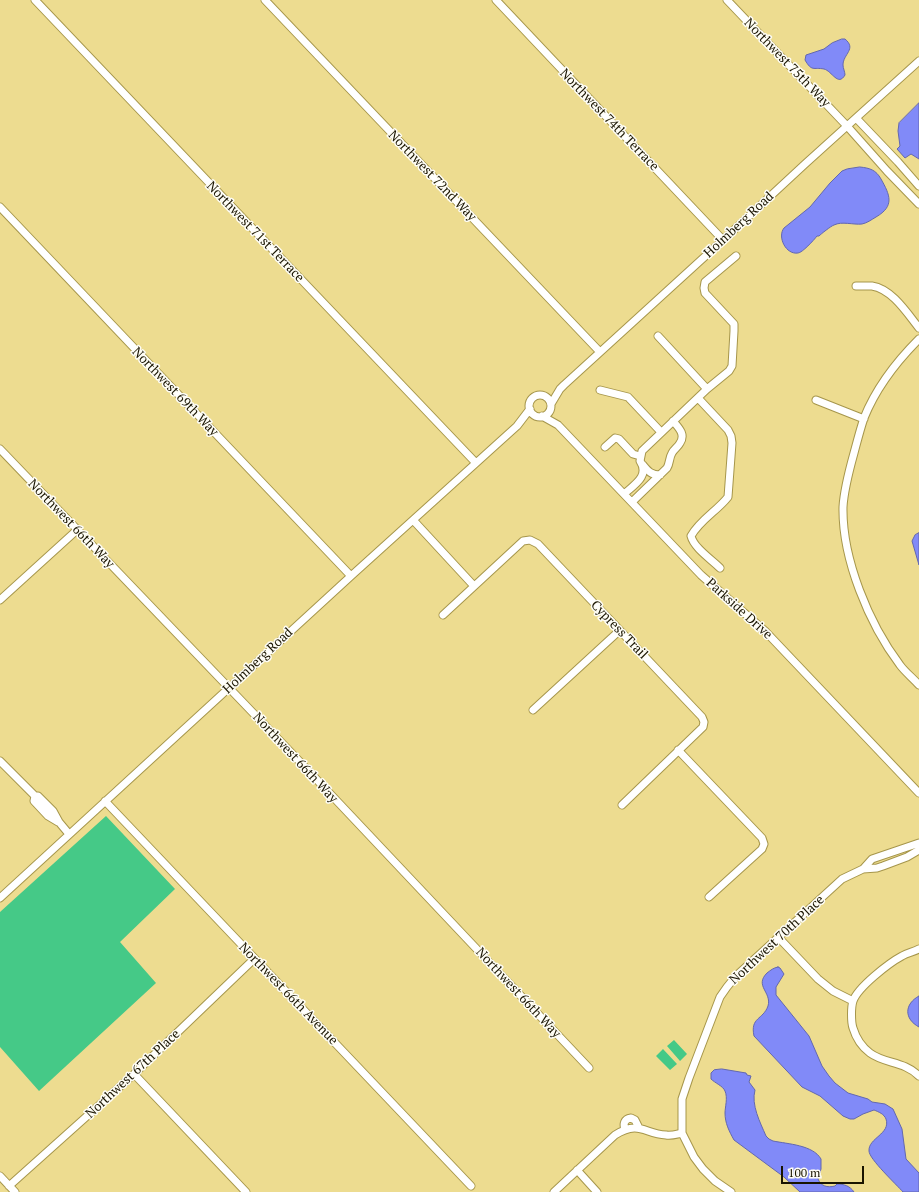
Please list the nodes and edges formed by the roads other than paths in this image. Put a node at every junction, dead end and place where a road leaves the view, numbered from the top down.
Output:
1 (35, 0) edge
2 (265, 0) edge
3 (496, 0) edge
4 (727, 0) edge
5 (919, 61) edge
6 (856, 118) junction
7 (847, 126) junction
8 (907, 172) junction
9 (897, 182) junction
10 (919, 186) edge
11 (919, 204) edge
12 (0, 207) edge
13 (723, 240) junction
14 (736, 256) dead end
15 (856, 286) dead end
16 (919, 328) edge
17 (658, 336) dead end
18 (919, 339) edge
19 (600, 352) junction
20 (560, 389) junction
21 (708, 389) junction
22 (600, 390) dead end
23 (544, 396) junction
24 (698, 398) junction
25 (816, 400) dead end
26 (551, 406) junction
27 (530, 409) junction
28 (541, 416) junction
29 (864, 419) junction
30 (673, 421) junction
31 (558, 425) junction
32 (517, 426) junction
33 (661, 432) junction
34 (605, 447) dead end
35 (0, 449) edge
36 (640, 456) junction
37 (476, 463) junction
38 (643, 465) junction
39 (660, 475) junction
40 (624, 494) junction
41 (632, 502) junction
42 (413, 520) junction
43 (77, 530) junction
44 (720, 568) dead end
45 (351, 576) junction
46 (474, 586) junction
47 (0, 600) edge
48 (443, 615) dead end
49 (620, 631) junction
50 (919, 685) edge
51 (229, 688) junction
52 (533, 710) dead end
53 (678, 750) junction
54 (0, 761) edge
55 (919, 793) edge
56 (105, 801) junction
57 (622, 804) dead end
58 (70, 834) junction
59 (919, 843) edge
60 (919, 850) edge
61 (898, 851) junction
62 (880, 856) junction
63 (902, 859) junction
64 (883, 866) junction
65 (863, 869) junction
66 (710, 897) dead end
67 (0, 898) edge
68 (778, 937) junction
69 (919, 949) edge
70 (254, 959) junction
71 (853, 1001) junction
72 (589, 1068) dead end
73 (134, 1074) junction
74 (919, 1076) edge
75 (639, 1128) junction
76 (625, 1130) junction
77 (682, 1133) junction
78 (577, 1170) junction
79 (0, 1176) edge
80 (9, 1186) junction
81 (471, 1186) dead end
82 (15, 1192) edge
83 (246, 1192) edge
84 (554, 1192) edge
85 (597, 1192) edge
86 (731, 1192) edge

1 - 37 street, Northwest 71st Terrace
2 - 19 street, Northwest 72nd Way
3 - 13 street, Northwest 74th Terrace
4 - 7 street, Northwest 75th Way
5 - 6 street, Holmberg Road
6 - 7 street, Holmberg Road
6 - 8 street
7 - 9 street, Northwest 75th Way
7 - 13 street, Holmberg Road
8 - 9 street
8 - 10 street
9 - 11 street, Northwest 75th Way
12 - 45 street, Northwest 69th Way
13 - 19 street, Holmberg Road
14 - 21 street
15 - 16 street
17 - 21 street
18 - 29 street
19 - 20 street, Holmberg Road
20 - 23 street, Holmberg Road
20 - 26 street, Holmberg Road
21 - 24 street
22 - 33 street
23 - 26 street
23 - 27 street
24 - 30 street
24 - 44 street
25 - 29 street
26 - 28 street
26 - 31 street, Parkside Drive
27 - 28 street
27 - 32 street, Holmberg Road
28 - 31 street, Parkside Drive
28 - 32 street, Holmberg Road
29 - 50 street
30 - 33 street
30 - 39 street
31 - 40 street, Parkside Drive
32 - 37 street, Holmberg Road
33 - 36 street
34 - 36 street
35 - 43 street, Northwest 66th Way
36 - 38 street
37 - 42 street, Holmberg Road
38 - 39 street
38 - 40 street
39 - 41 street
40 - 41 street, Parkside Drive
41 - 55 street, Parkside Drive
42 - 45 street, Holmberg Road
42 - 46 street
43 - 47 street
43 - 51 street, Northwest 66th Way
45 - 51 street, Holmberg Road
46 - 48 street
46 - 49 street, Cypress Trail
49 - 52 street
49 - 53 street, Cypress Trail
51 - 56 street, Holmberg Road
51 - 72 street, Northwest 66th Way
53 - 57 street
53 - 66 street
54 - 58 street
56 - 58 street, Holmberg Road
56 - 70 street, Northwest 66th Avenue
58 - 67 street, Holmberg Road
59 - 61 street, Northwest 70th Place
60 - 63 street, Northwest 70th Place
61 - 62 street, Northwest 70th Place
61 - 63 street
62 - 64 street
62 - 65 street, Northwest 70th Place
63 - 64 street, Northwest 70th Place
64 - 65 street, Northwest 70th Place
65 - 68 street, Northwest 70th Place
68 - 71 street
68 - 77 street, Northwest 70th Place
69 - 71 street
70 - 73 street, Northwest 67th Place
70 - 81 street, Northwest 66th Avenue
71 - 74 street
73 - 80 street, Northwest 67th Place
73 - 83 street
75 - 76 street
75 - 76 street
75 - 77 street
76 - 78 street
77 - 86 street
78 - 84 street
78 - 85 street
79 - 80 street
80 - 82 street

